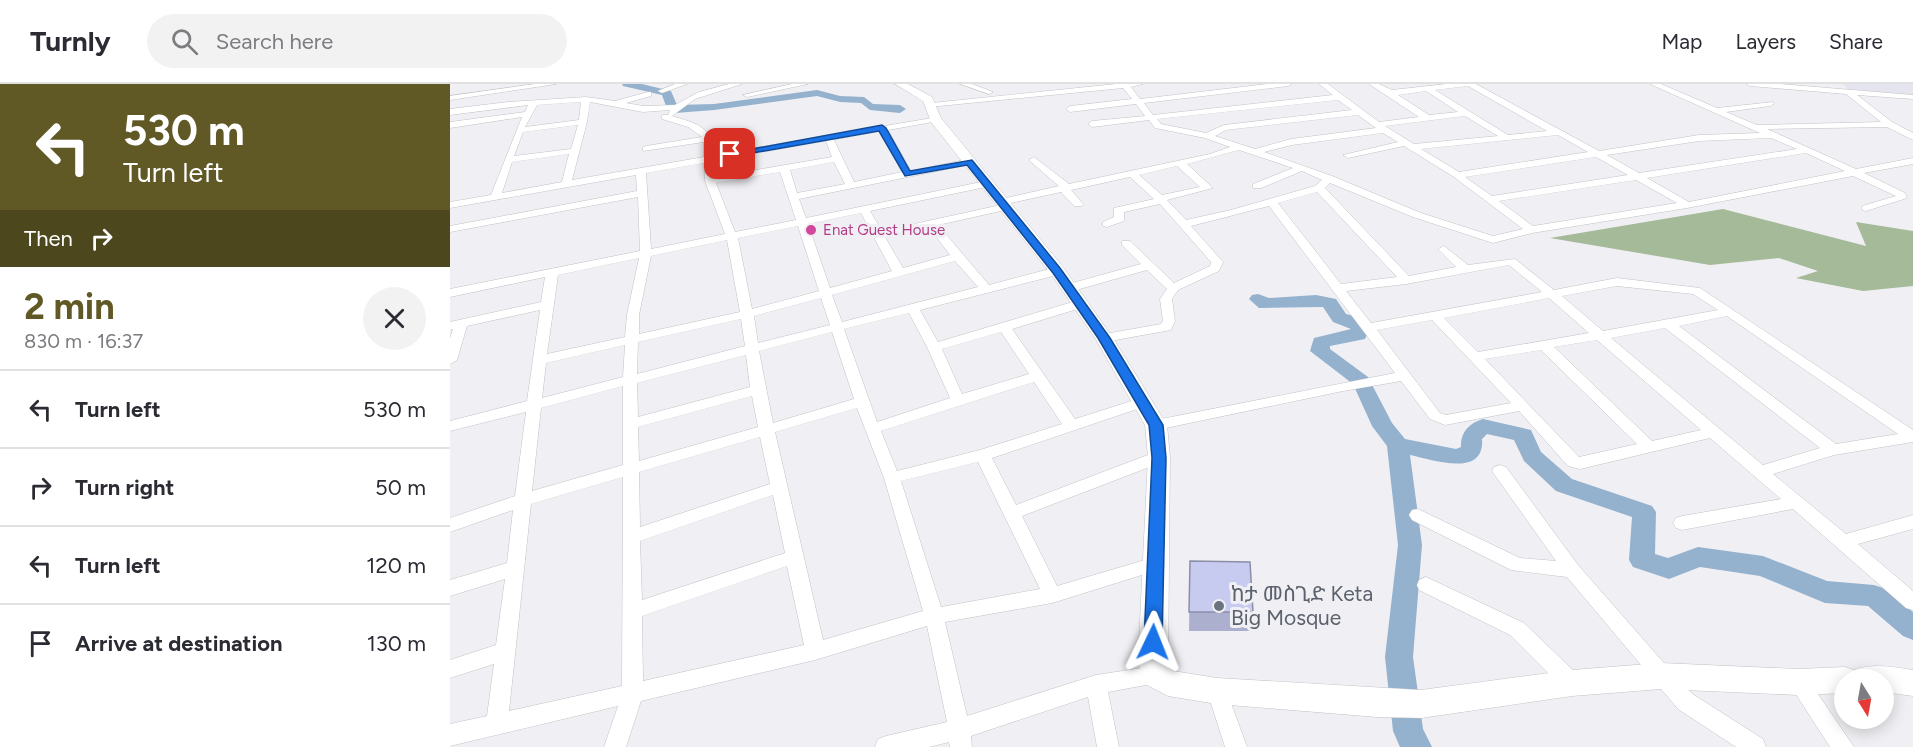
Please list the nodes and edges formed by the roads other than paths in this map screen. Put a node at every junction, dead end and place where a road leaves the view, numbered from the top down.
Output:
1 (552, 84) edge
2 (683, 84) edge
3 (738, 84) edge
4 (804, 84) edge
5 (900, 84) edge
6 (964, 84) edge
7 (1040, 84) edge
8 (1139, 84) edge
9 (1288, 84) edge
10 (1323, 84) edge
11 (1373, 84) edge
12 (1468, 84) edge
13 (1654, 84) edge
14 (1750, 84) edge
15 (1122, 85) edge
16 (1789, 86) edge
17 (1843, 87) edge
18 (1428, 89) junction
19 (662, 91) dead end
20 (990, 91) edge
21 (1216, 92) junction
22 (1391, 93) junction
23 (648, 94) dead end
24 (1043, 94) junction
25 (747, 95) dead end
26 (1339, 97) junction
27 (1913, 97) edge
28 (450, 98) edge
29 (586, 99) junction
30 (534, 102) junction
31 (1137, 102) junction
32 (617, 103) junction
33 (1770, 104) dead end
34 (676, 106) junction
35 (1070, 109) dead end
36 (1231, 109) junction
37 (1716, 111) junction
38 (450, 112) edge
39 (933, 112) junction
40 (1359, 112) junction
41 (1466, 113) junction
42 (527, 114) junction
43 (1152, 118) junction
44 (1428, 119) junction
45 (583, 122) junction
46 (1092, 124) dead end
47 (1889, 124) junction
48 (450, 125) edge
49 (1380, 127) junction
50 (1755, 127) junction
51 (882, 128) junction
52 (519, 130) junction
53 (1554, 131) junction
54 (1774, 135) junction
55 (1207, 136) junction
56 (1505, 136) junction
57 (829, 137) junction
58 (1913, 137) edge
59 (708, 140) junction
60 (1409, 145) junction
61 (1239, 147) junction
62 (646, 149) dead end
63 (1807, 150) junction
64 (574, 151) junction
65 (1256, 152) junction
66 (1600, 153) junction
67 (1348, 155) dead end
68 (710, 158) junction
69 (837, 159) junction
70 (508, 160) junction
71 (1034, 160) dead end
72 (1913, 161) edge
73 (969, 162) junction
74 (1178, 162) junction
75 (1898, 164) junction
76 (784, 168) junction
77 (1302, 168) junction
78 (1913, 169) edge
79 (641, 170) junction
80 (1131, 173) junction
81 (1854, 173) junction
82 (908, 174) junction
83 (1457, 175) junction
84 (1638, 176) junction
85 (1329, 178) junction
86 (710, 181) junction
87 (566, 184) junction
88 (986, 184) junction
89 (851, 185) junction
90 (1257, 186) dead end
91 (1318, 188) junction
92 (1066, 189) junction
93 (644, 193) junction
94 (495, 197) junction
95 (794, 197) junction
96 (1161, 199) junction
97 (1491, 199) junction
98 (1272, 202) junction
99 (1003, 204) junction
100 (1078, 204) dead end
101 (450, 205) edge
102 (1687, 205) junction
103 (1866, 208) dead end
104 (864, 209) junction
105 (802, 222) junction
106 (932, 224) junction
107 (1107, 224) dead end
108 (1184, 224) junction
109 (450, 229) edge
110 (1532, 230) junction
111 (878, 235) junction
112 (732, 237) junction
113 (1493, 240) junction
114 (1126, 243) dead end
115 (1444, 249) dead end
116 (646, 253) junction
117 (957, 256) junction
118 (1499, 262) junction
119 (1148, 266) junction
120 (1466, 270) junction
121 (1057, 271) junction
122 (552, 272) junction
123 (900, 274) junction
124 (1406, 280) junction
125 (1173, 288) junction
126 (1338, 288) junction
127 (986, 289) junction
128 (450, 293) edge
129 (825, 293) junction
130 (1552, 294) junction
131 (1074, 296) junction
132 (548, 304) junction
133 (913, 309) junction
134 (1729, 312) junction
135 (747, 314) junction
136 (1435, 316) junction
137 (1668, 324) junction
138 (455, 325) edge
139 (1004, 327) junction
140 (839, 328) junction
141 (1368, 328) junction
142 (1599, 335) junction
143 (1104, 338) junction
144 (632, 339) junction
145 (1545, 346) junction
146 (934, 347) junction
147 (753, 350) junction
148 (1474, 357) junction
149 (450, 360) edge
150 (538, 360) junction
151 (1039, 376) junction
152 (1403, 376) junction
153 (630, 381) junction
154 (758, 390) junction
155 (958, 400) junction
156 (862, 402) junction
157 (1144, 402) junction
158 (534, 405) junction
159 (1522, 406) junction
160 (630, 424) junction
161 (1071, 425) junction
162 (1156, 425) junction
163 (450, 426) edge
164 (767, 428) junction
165 (872, 429) junction
166 (1712, 432) junction
167 (1913, 437) edge
168 (1649, 447) junction
169 (1833, 450) junction
170 (983, 455) junction
171 (1159, 458) junction
172 (629, 468) junction
173 (1500, 471) dead end
174 (1760, 472) junction
175 (892, 478) junction
176 (779, 487) junction
177 (523, 500) junction
178 (1796, 502) junction
179 (1012, 513) junction
180 (1418, 515) dead end
181 (1913, 522) edge
182 (1682, 523) dead end
183 (450, 525) edge
184 (631, 537) junction
185 (1845, 541) junction
186 (794, 557) junction
187 (1155, 564) junction
188 (515, 568) junction
189 (1572, 570) junction
190 (1426, 585) dead end
191 (450, 588) edge
192 (1052, 595) junction
193 (1913, 602) edge
194 (632, 611) junction
195 (934, 616) junction
196 (506, 651) junction
197 (814, 651) junction
198 (450, 669) edge
199 (1155, 675) junction
200 (1660, 676) junction
201 (1834, 680) edge
202 (1894, 680) edge
203 (1797, 682) junction
204 (1913, 682) edge
205 (1572, 683) junction
206 (1096, 686) junction
207 (1217, 691) junction
208 (633, 693) junction
209 (497, 724) junction
210 (450, 735) edge
211 (960, 738) edge
212 (615, 747) edge
213 (886, 747) edge
214 (1108, 747) edge
215 (1236, 747) edge
216 (1755, 747) edge
217 (1843, 747) edge

1 - 28 street
2 - 19 street
3 - 34 street
4 - 25 street
5 - 39 street
6 - 20 street
7 - 24 street
8 - 15 street
9 - 21 street
10 - 26 street
11 - 22 street
12 - 18 street
12 - 53 street
13 - 37 street
14 - 16 street
15 - 24 street
15 - 31 street
16 - 17 street
17 - 27 street
17 - 47 street
18 - 22 street
18 - 41 street
20 - 24 street
20 - 39 street
21 - 31 street
21 - 36 street
22 - 44 street
23 - 32 street
26 - 36 street
26 - 40 street
29 - 30 street
29 - 32 street
29 - 45 street
30 - 38 street
30 - 42 street
31 - 35 street
31 - 43 street
32 - 34 street
33 - 37 street
34 - 59 street
36 - 43 street
37 - 50 street
39 - 51 street
39 - 73 street
40 - 49 street
40 - 55 street
41 - 44 street
41 - 56 street
42 - 48 street
42 - 52 street
43 - 46 street
43 - 55 street
44 - 49 street
45 - 52 street
45 - 64 street
47 - 50 street
47 - 58 street
49 - 60 street
49 - 65 street
50 - 54 street
51 - 57 street
51 - 82 street
52 - 70 street
53 - 56 street
53 - 66 street
54 - 63 street
54 - 66 street
55 - 61 street
56 - 60 street
57 - 68 street
57 - 69 street
59 - 62 street
59 - 68 street
60 - 67 street
60 - 83 street
61 - 65 street
61 - 74 street
63 - 81 street
63 - 84 street
64 - 70 street
64 - 87 street
65 - 77 street
66 - 83 street
66 - 84 street
68 - 79 street
68 - 86 street
69 - 76 street
69 - 89 street
70 - 94 street
71 - 92 street
72 - 75 street
73 - 82 street
73 - 88 street
74 - 80 street
74 - 96 street
75 - 78 street
75 - 81 street
76 - 86 street
76 - 95 street
77 - 85 street
77 - 90 street
79 - 87 street
79 - 93 street
80 - 92 street
80 - 96 street
81 - 102 street
81 - 103 street
82 - 89 street
83 - 97 street
84 - 97 street
84 - 102 street
85 - 91 street
85 - 113 street
86 - 112 street
87 - 94 street
88 - 99 street
88 - 104 street
89 - 95 street
91 - 98 street
91 - 124 street
92 - 99 street
92 - 100 street
93 - 109 street
93 - 116 street
94 - 101 street
95 - 105 street
96 - 107 street
96 - 108 street
97 - 110 street
98 - 108 street
98 - 126 street
99 - 106 street
99 - 121 street
102 - 110 street
104 - 105 street
104 - 111 street
105 - 112 street
105 - 129 street
106 - 111 street
106 - 117 street
108 - 125 street
110 - 113 street
111 - 123 street
112 - 116 street
112 - 135 street
113 - 118 street
114 - 119 street
115 - 120 street
116 - 122 street
116 - 144 street
117 - 123 street
117 - 127 street
118 - 120 street
118 - 130 street
119 - 125 street
119 - 131 street
120 - 124 street
121 - 127 street
121 - 131 street
122 - 128 street
122 - 132 street
123 - 129 street
124 - 126 street
125 - 143 street
126 - 141 street
127 - 133 street
129 - 135 street
129 - 140 street
130 - 134 street
130 - 136 street
130 - 142 street
131 - 139 street
131 - 143 street
132 - 138 street
132 - 150 street
133 - 140 street
133 - 146 street
134 - 137 street
134 - 167 street
135 - 144 street
135 - 147 street
136 - 141 street
136 - 148 street
137 - 142 street
137 - 169 street
138 - 149 street
139 - 146 street
139 - 151 street
140 - 147 street
140 - 156 street
141 - 152 street
142 - 145 street
142 - 166 street
143 - 157 street
144 - 150 street
144 - 153 street
145 - 148 street
145 - 168 street
146 - 155 street
147 - 153 street
147 - 154 street
148 - 159 street
150 - 158 street
151 - 155 street
151 - 161 street
152 - 159 street
152 - 162 street
153 - 158 street
153 - 160 street
154 - 160 street
154 - 164 street
155 - 165 street
156 - 164 street
156 - 165 street
157 - 161 street
157 - 162 street
158 - 163 street
158 - 177 street
159 - 168 street
160 - 172 street
161 - 170 street
162 - 171 street
164 - 172 street
164 - 176 street
165 - 175 street
166 - 168 street
166 - 174 street
167 - 169 street
169 - 174 street
170 - 175 street
170 - 179 street
171 - 179 street
171 - 187 street
172 - 177 street
172 - 184 street
173 - 189 street
174 - 178 street
175 - 195 street
176 - 184 street
176 - 186 street
177 - 183 street
177 - 188 street
178 - 182 street
178 - 185 street
179 - 192 street
180 - 189 street
181 - 185 street
184 - 194 street
185 - 193 street
186 - 194 street
186 - 197 street
187 - 192 street
187 - 199 street
188 - 191 street
188 - 196 street
189 - 200 street
190 - 205 street
192 - 195 street
194 - 208 street
195 - 197 street
195 - 211 street
196 - 198 street
196 - 209 street
197 - 208 street
199 - 206 street
199 - 207 street
200 - 203 street
200 - 205 street
200 - 216 street
201 - 203 street
202 - 204 street
203 - 217 street
205 - 207 street
206 - 211 street
206 - 214 street
207 - 215 street
208 - 209 street
208 - 212 street
209 - 210 street
211 - 213 street

